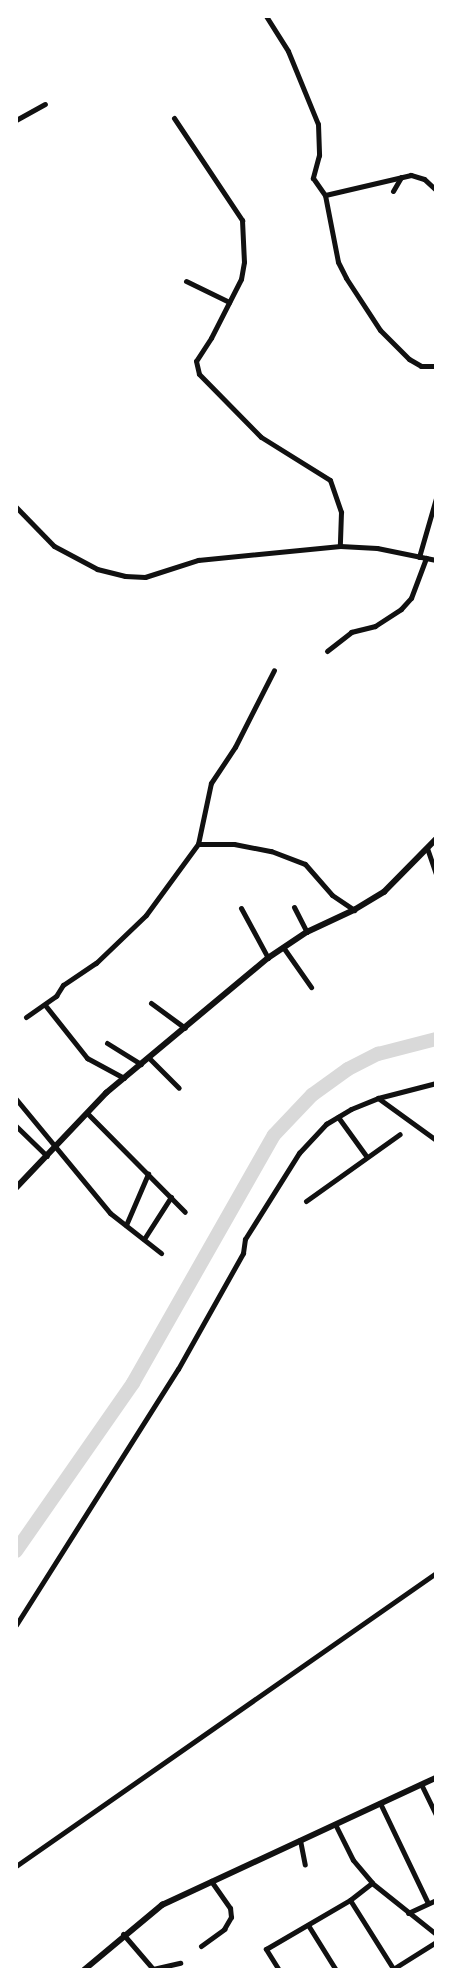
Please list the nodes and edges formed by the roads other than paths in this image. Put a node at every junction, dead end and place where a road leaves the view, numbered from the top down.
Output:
1 (266, 16) edge
2 (45, 104) dead end
3 (174, 118) dead end
4 (16, 120) edge
5 (401, 177) junction
6 (436, 190) edge
7 (393, 191) dead end
8 (325, 195) junction
9 (186, 281) dead end
10 (229, 302) junction
11 (436, 366) edge
12 (436, 498) edge
13 (16, 507) edge
14 (340, 546) junction
15 (419, 557) junction
16 (426, 558) junction
17 (436, 560) edge
18 (327, 651) dead end
19 (274, 670) dead end
20 (436, 840) edge
21 (198, 844) junction
22 (427, 848) junction
23 (436, 874) edge
24 (294, 907) dead end
25 (241, 908) dead end
26 (354, 910) junction
27 (307, 932) junction
28 (283, 947) junction
29 (268, 958) junction
30 (311, 986) dead end
31 (151, 1003) dead end
32 (45, 1005) junction
33 (26, 1017) dead end
34 (185, 1028) junction
35 (107, 1043) dead end
36 (150, 1058) junction
37 (141, 1064) junction
38 (124, 1078) junction
39 (436, 1083) edge
40 (179, 1088) dead end
41 (378, 1098) junction
42 (16, 1099) edge
43 (87, 1113) junction
44 (338, 1117) junction
45 (16, 1126) edge
46 (400, 1134) dead end
47 (436, 1140) edge
48 (55, 1146) junction
49 (46, 1156) junction
50 (367, 1157) junction
51 (148, 1174) junction
52 (16, 1188) edge
53 (170, 1197) junction
54 (306, 1201) dead end
55 (185, 1212) dead end
56 (126, 1225) junction
57 (144, 1239) junction
58 (161, 1253) dead end
59 (436, 1573) edge
60 (16, 1625) edge
61 (436, 1778) edge
62 (421, 1784) junction
63 (380, 1803) junction
64 (436, 1815) edge
65 (335, 1824) junction
66 (300, 1840) junction
67 (305, 1865) dead end
68 (16, 1866) edge
69 (211, 1881) junction
70 (372, 1883) junction
71 (350, 1900) junction
72 (436, 1900) edge
73 (428, 1903) junction
74 (408, 1913) junction
75 (308, 1924) junction
76 (123, 1934) junction
77 (436, 1934) edge
78 (436, 1942) edge
79 (200, 1946) dead end
80 (180, 1963) dead end
81 (394, 1969) edge
82 (84, 1970) edge
83 (279, 1970) edge
84 (336, 1970) edge

1 - 8 street
2 - 4 street
3 - 10 street
5 - 6 street
5 - 7 street
5 - 8 street
8 - 11 street
9 - 10 street
10 - 14 street
12 - 15 street
13 - 14 street
14 - 15 street
15 - 16 street
16 - 17 street
16 - 18 street
19 - 21 street
20 - 22 street
21 - 26 street
21 - 32 street
22 - 23 street
22 - 26 street
24 - 27 street
25 - 29 street
26 - 27 street
27 - 28 street
28 - 29 street
28 - 30 street
29 - 34 street
31 - 34 street
32 - 33 street
32 - 38 street
34 - 36 street
35 - 37 street
36 - 37 street
36 - 40 street
37 - 38 street
38 - 43 street
39 - 41 street
41 - 44 street
41 - 47 street
42 - 48 street
43 - 48 street
43 - 51 street
44 - 50 street
44 - 60 street
45 - 49 street
46 - 50 street
48 - 49 street
48 - 56 street
49 - 52 street
50 - 54 street
51 - 53 street
51 - 56 street
53 - 55 street
53 - 57 street
56 - 57 street
57 - 58 street
59 - 68 street
61 - 62 street
62 - 63 street
62 - 64 street
63 - 65 street
63 - 73 street
65 - 66 street
65 - 70 street
66 - 67 street
66 - 69 street
69 - 76 street
69 - 79 street
70 - 71 street
70 - 74 street
71 - 75 street
71 - 81 street
72 - 73 street
73 - 74 street
74 - 77 street
75 - 83 street
75 - 84 street
76 - 80 street
76 - 82 street
78 - 81 street

